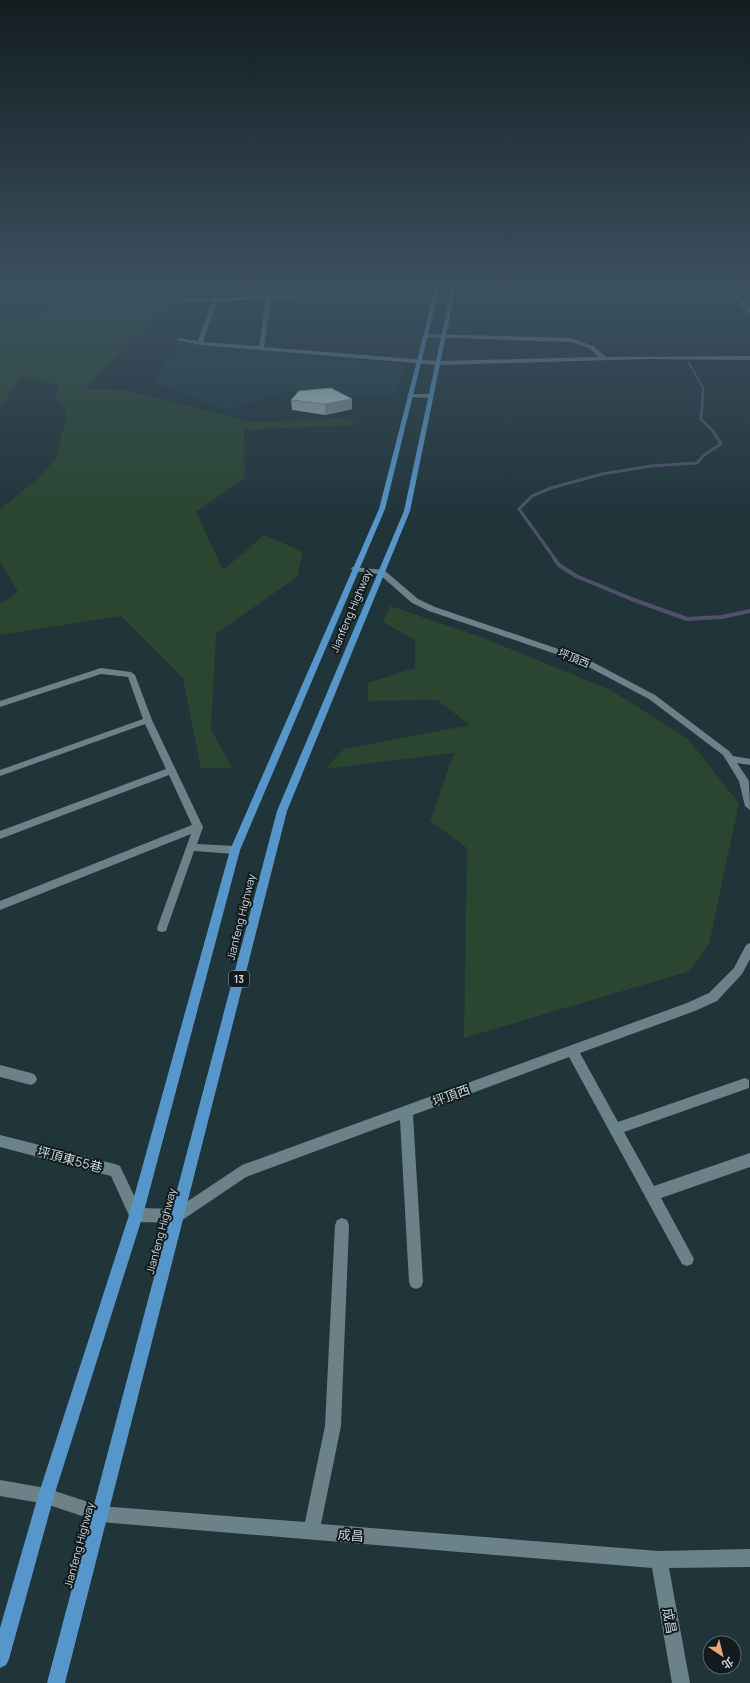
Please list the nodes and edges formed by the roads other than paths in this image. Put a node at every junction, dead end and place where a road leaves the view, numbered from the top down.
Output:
1 (418, 365) edge
2 (438, 365) edge
3 (410, 396) junction
4 (431, 396) junction
5 (355, 569) junction
6 (381, 572) junction
7 (0, 704) edge
8 (148, 720) junction
9 (730, 759) junction
10 (750, 762) edge
11 (172, 770) junction
12 (0, 773) edge
13 (750, 806) edge
14 (198, 827) junction
15 (0, 835) edge
16 (191, 847) junction
17 (235, 850) junction
18 (0, 906) edge
19 (162, 928) dead end
20 (750, 948) edge
21 (572, 1051) junction
22 (0, 1071) edge
23 (31, 1079) dead end
24 (745, 1084) dead end
25 (406, 1112) junction
26 (615, 1129) junction
27 (0, 1141) edge
28 (750, 1160) edge
29 (652, 1194) junction
30 (136, 1215) junction
31 (178, 1216) junction
32 (342, 1225) dead end
33 (687, 1259) dead end
34 (416, 1282) dead end
35 (0, 1488) edge
36 (46, 1496) junction
37 (100, 1514) junction
38 (311, 1532) junction
39 (750, 1558) edge
40 (659, 1560) junction
41 (0, 1659) edge
42 (56, 1683) edge
43 (681, 1683) edge

1 - 3 main road, Jianfeng Highway
2 - 4 main road, Jianfeng Highway / 13
3 - 4 street
3 - 5 main road, Jianfeng Highway
4 - 6 main road, Jianfeng Highway / 13
5 - 6 street
5 - 17 main road, Jianfeng Highway
6 - 9 street, 坪頂西
6 - 31 main road, Jianfeng Highway / 13
7 - 8 street
8 - 11 street
8 - 12 street
9 - 10 street
9 - 13 street, 坪頂西
11 - 14 street
11 - 15 street
14 - 16 street
14 - 18 street
16 - 17 street
16 - 19 street
17 - 30 main road, Jianfeng Highway
20 - 21 street, 坪頂西
21 - 25 street, 坪頂西
21 - 26 street
22 - 23 street
24 - 26 street
25 - 31 street, 坪頂西
25 - 34 street
26 - 29 street
27 - 30 street, 坪頂東55巷
28 - 29 street
29 - 33 street
30 - 31 street
30 - 36 main road, Jianfeng Highway
31 - 37 main road, Jianfeng Highway / 13
32 - 38 street
35 - 36 street, 成昌
36 - 37 street, 成昌
36 - 41 main road, Jianfeng Highway
37 - 38 street, 成昌
37 - 42 main road, Jianfeng Highway / 13
38 - 40 street, 成昌
39 - 40 street, 成昌
40 - 43 street, 成昌

